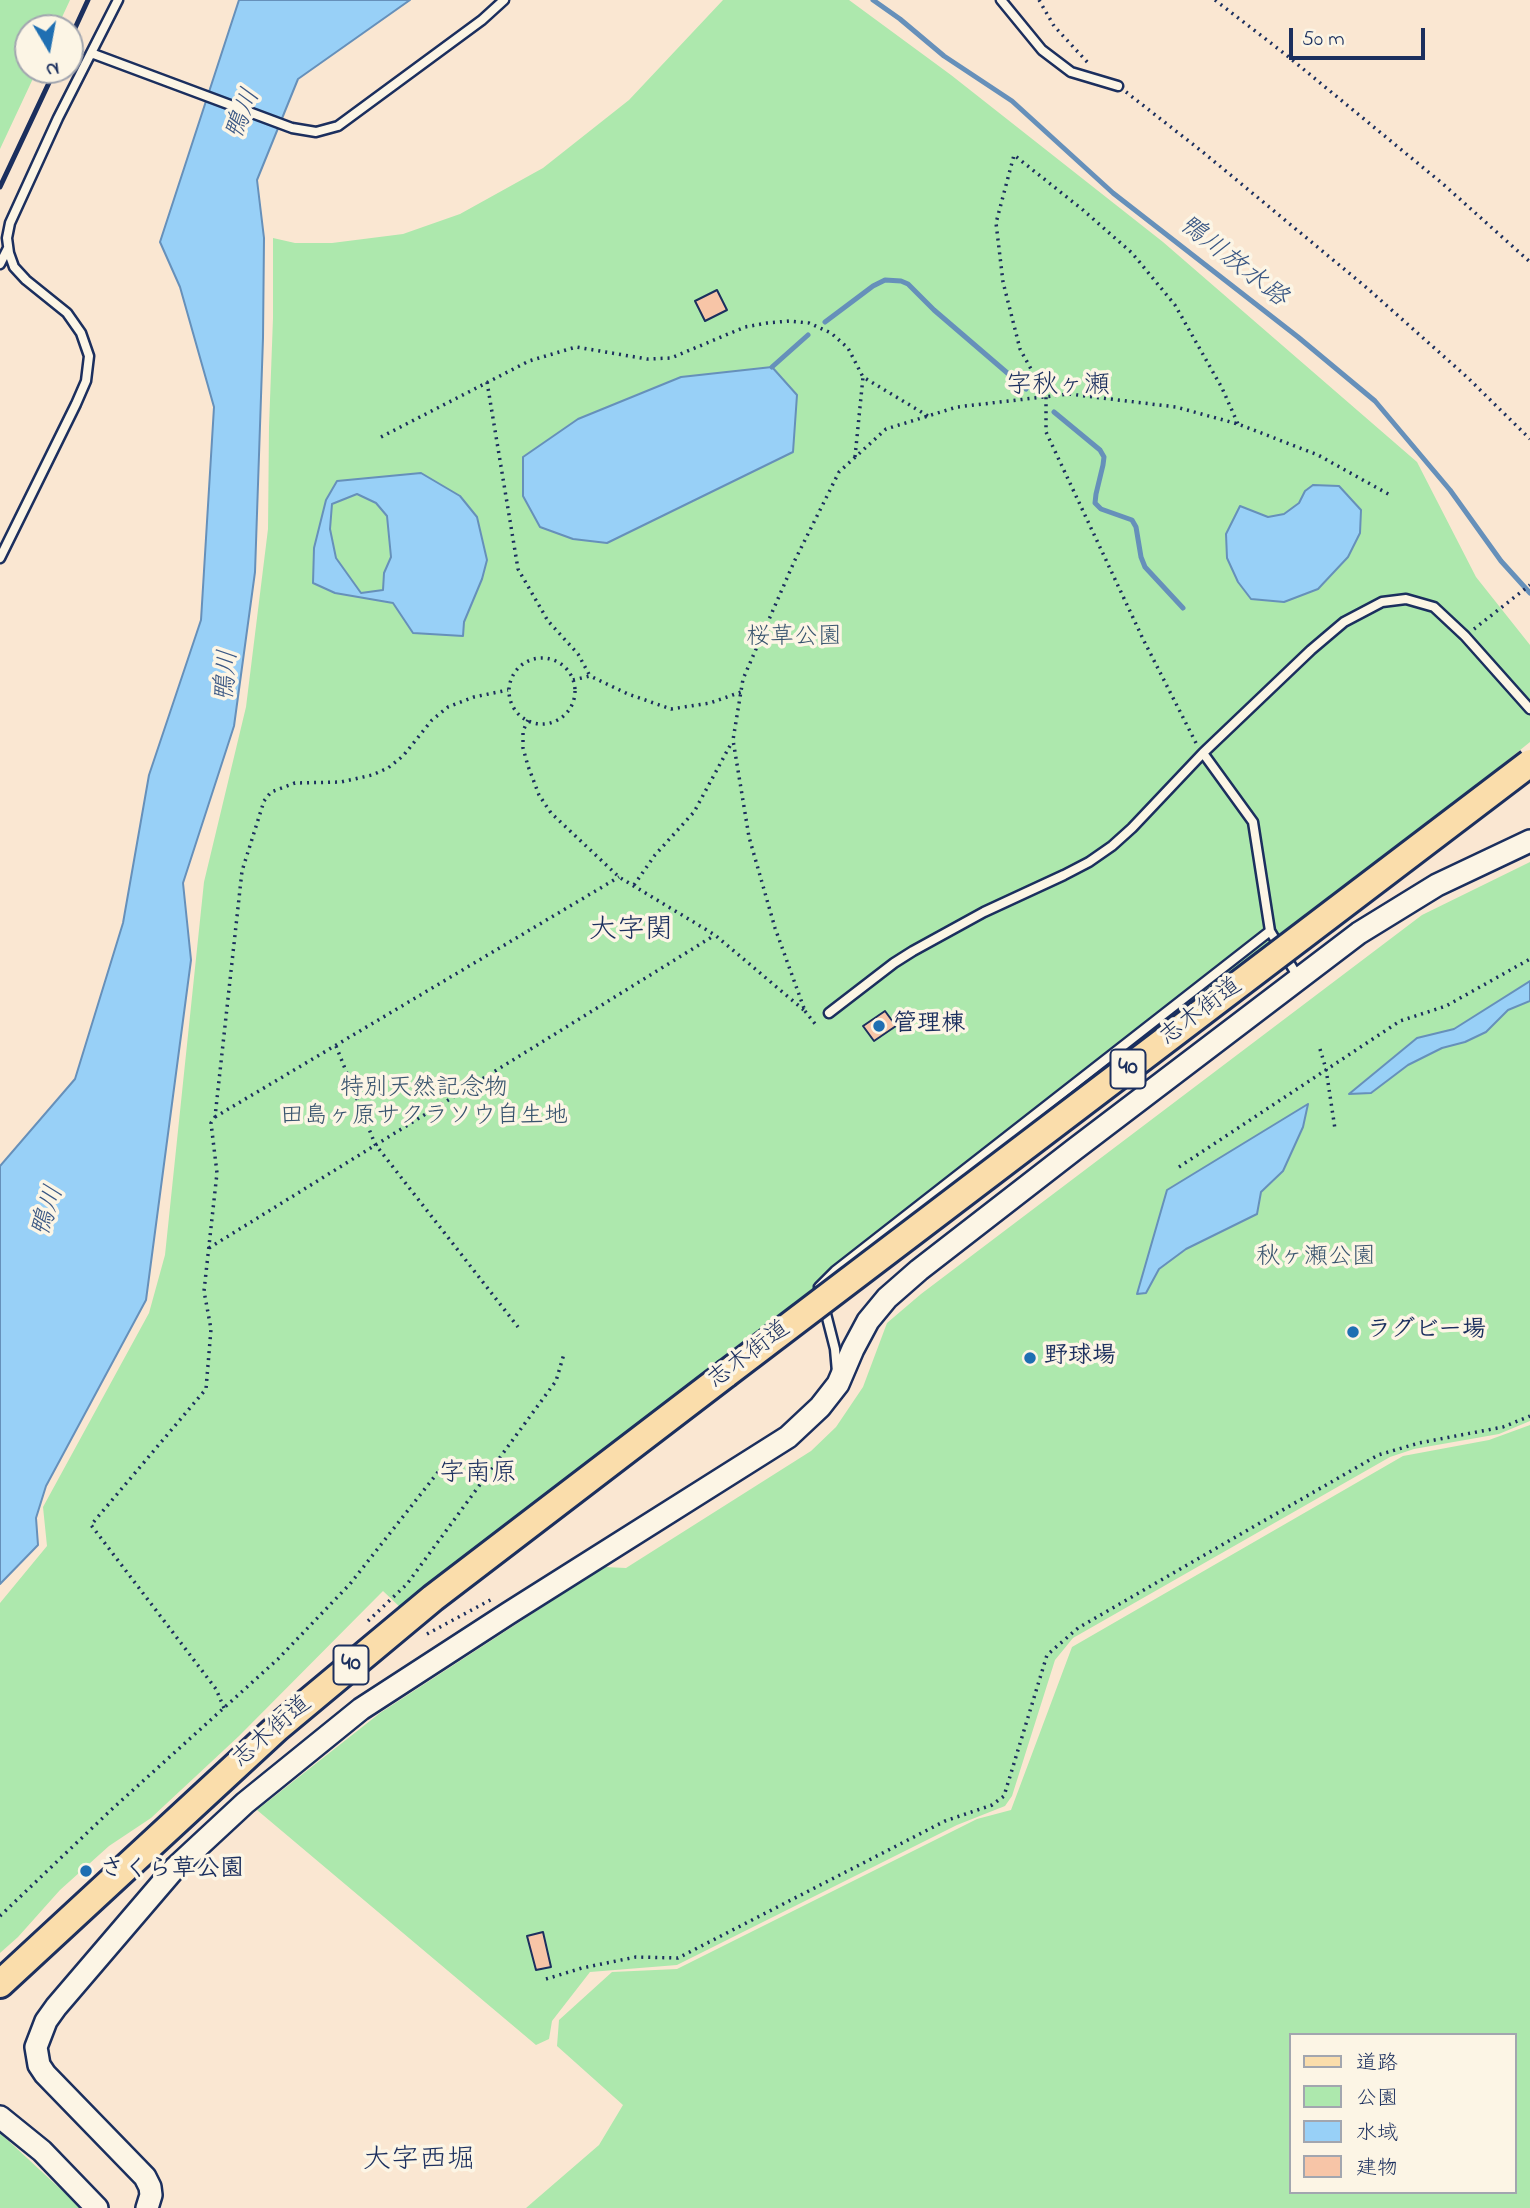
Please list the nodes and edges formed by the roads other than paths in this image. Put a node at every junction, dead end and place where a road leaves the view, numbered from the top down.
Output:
1 (118, 0) edge
2 (504, 0) edge
3 (1001, 0) edge
4 (91, 53) junction
5 (1118, 86) road end
6 (8, 247) junction
7 (0, 264) edge
8 (0, 558) edge
9 (1530, 709) edge
10 (1203, 753) junction
11 (1530, 762) edge
12 (1530, 841) edge
13 (1270, 931) junction
14 (1299, 979) junction
15 (829, 1013) dead end
16 (838, 1384) junction
17 (0, 1984) edge
18 (0, 2117) edge
19 (97, 2208) edge
20 (147, 2208) edge

1 - 4 lane
2 - 4 lane
3 - 5 lane
4 - 6 lane
6 - 7 lane
6 - 8 lane
9 - 10 lane
10 - 13 lane
10 - 15 lane
11 - 17 main road, 志木街道 / 40, bridge
12 - 14 street
13 - 14 lane
13 - 16 lane
14 - 16 street
16 - 20 street
18 - 19 street

